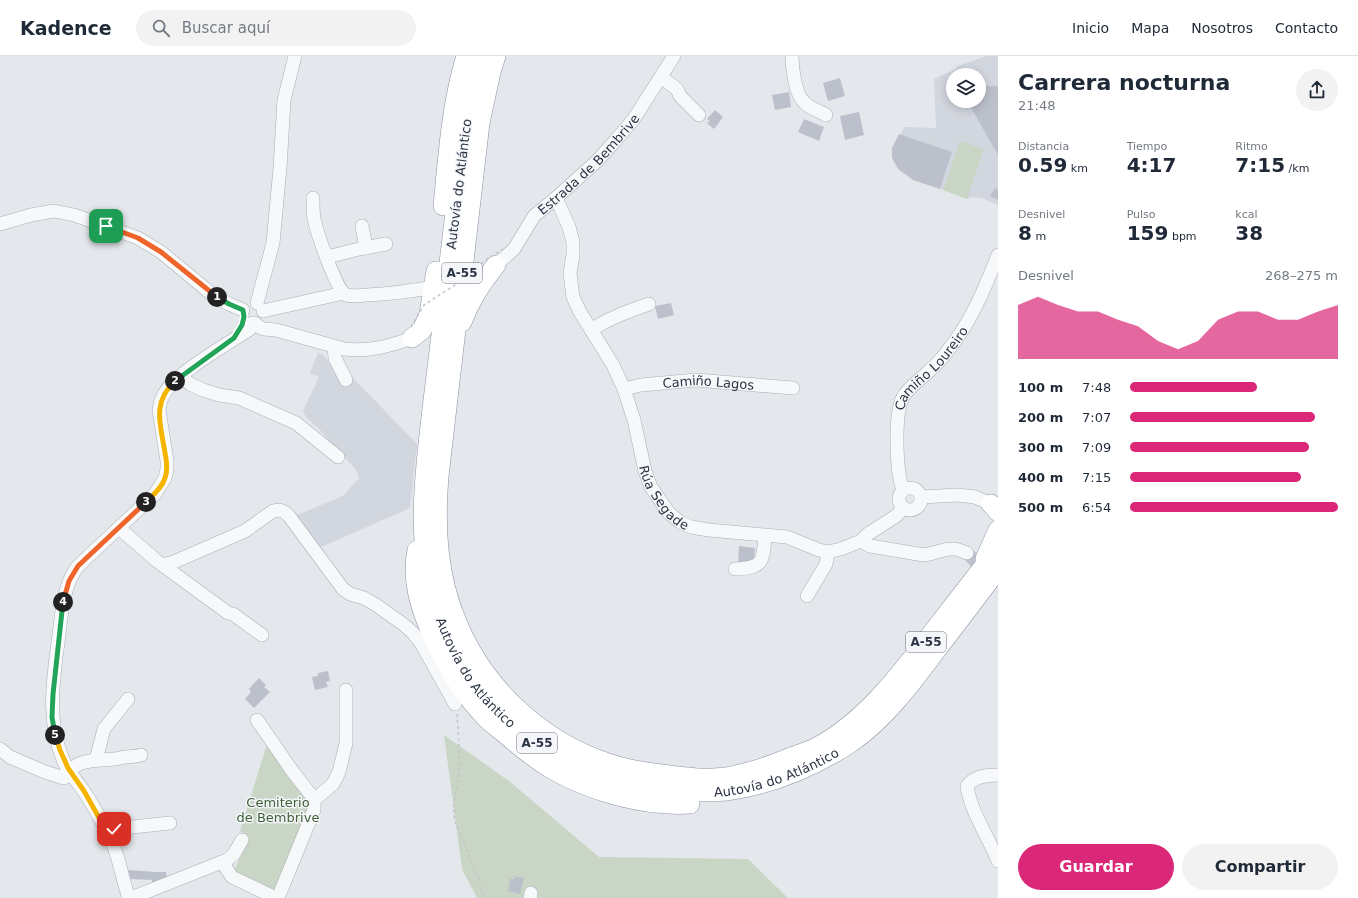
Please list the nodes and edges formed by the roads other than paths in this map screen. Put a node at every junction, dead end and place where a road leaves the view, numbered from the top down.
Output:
1 (295, 56) edge
2 (466, 56) edge
3 (482, 56) edge
4 (496, 56) edge
5 (674, 56) edge
6 (792, 56) edge
7 (660, 77) junction
8 (699, 115) dead end
9 (826, 115) dead end
10 (313, 198) dead end
11 (556, 198) junction
12 (0, 224) edge
13 (362, 226) dead end
14 (466, 238) junction
15 (386, 244) dead end
16 (366, 248) junction
17 (998, 255) edge
18 (327, 257) junction
19 (496, 265) junction
20 (434, 287) junction
21 (344, 293) junction
22 (649, 304) dead end
23 (254, 314) junction
24 (591, 330) junction
25 (412, 333) joint
26 (454, 344) junction
27 (334, 346) junction
28 (181, 376) junction
29 (346, 380) dead end
30 (793, 388) dead end
31 (624, 389) junction
32 (338, 457) dead end
33 (903, 490) junction
34 (921, 497) junction
35 (996, 507) edge
36 (904, 508) junction
37 (119, 528) junction
38 (998, 530) edge
39 (765, 536) junction
40 (861, 541) junction
41 (998, 548) edge
42 (828, 552) junction
43 (967, 553) tunnel mouth
44 (162, 565) junction
45 (735, 569) dead end
46 (998, 569) edge
47 (978, 574) junction
48 (998, 581) edge
49 (807, 596) dead end
50 (262, 635) dead end
51 (935, 652) junction
52 (346, 690) dead end
53 (128, 699) dead end
54 (455, 704) road end
55 (257, 720) dead end
56 (0, 749) edge
57 (141, 755) dead end
58 (96, 760) junction
59 (70, 773) junction
60 (998, 775) edge
61 (314, 800) junction
62 (170, 823) dead end
63 (107, 832) junction
64 (242, 840) dead end
65 (998, 861) edge
66 (222, 862) junction
67 (130, 898) edge
68 (277, 898) edge

1 - 23 street
2 - 20 highway
3 - 51 highway, Autovía do Atlántico / A-55
4 - 14 highway, Autovía do Atlántico / A-55
5 - 7 street, Estrada de Bembrive
6 - 9 street
7 - 8 street
7 - 11 street, Estrada de Bembrive
10 - 18 street
11 - 19 street, Estrada de Bembrive
11 - 24 street, Rúa Segade
12 - 23 street
13 - 16 street
14 - 19 highway
14 - 26 highway, Autovía do Atlántico / A-55
15 - 16 street
16 - 18 street
17 - 33 street, Camiño Loureiro
18 - 21 street
19 - 26 highway
20 - 21 street
20 - 25 highway
21 - 23 street
22 - 24 street
23 - 27 street
23 - 28 street
24 - 31 street, Rúa Segade
25 - 27 street
26 - 47 highway, Autovía do Atlántico / A-55
27 - 29 street
28 - 32 street
28 - 37 street
30 - 31 street, Camiño Lagos
31 - 39 street, Rúa Segade
33 - 34 street
33 - 36 street
34 - 35 street
34 - 36 street
36 - 40 street
37 - 44 street
37 - 59 street
38 - 47 highway
39 - 42 street, Rúa Segade
39 - 45 street
40 - 42 street
40 - 43 street
41 - 47 highway, Autovía do Atlántico / A-55
42 - 49 street
44 - 50 street
44 - 54 street
46 - 51 highway, Autovía do Atlántico / A-55
48 - 51 highway
52 - 61 street
53 - 58 street
55 - 61 street
56 - 59 street
57 - 58 street
58 - 59 street
59 - 63 street
60 - 65 street
61 - 68 street
62 - 63 street
63 - 67 street
64 - 66 street
66 - 67 street
66 - 68 street

